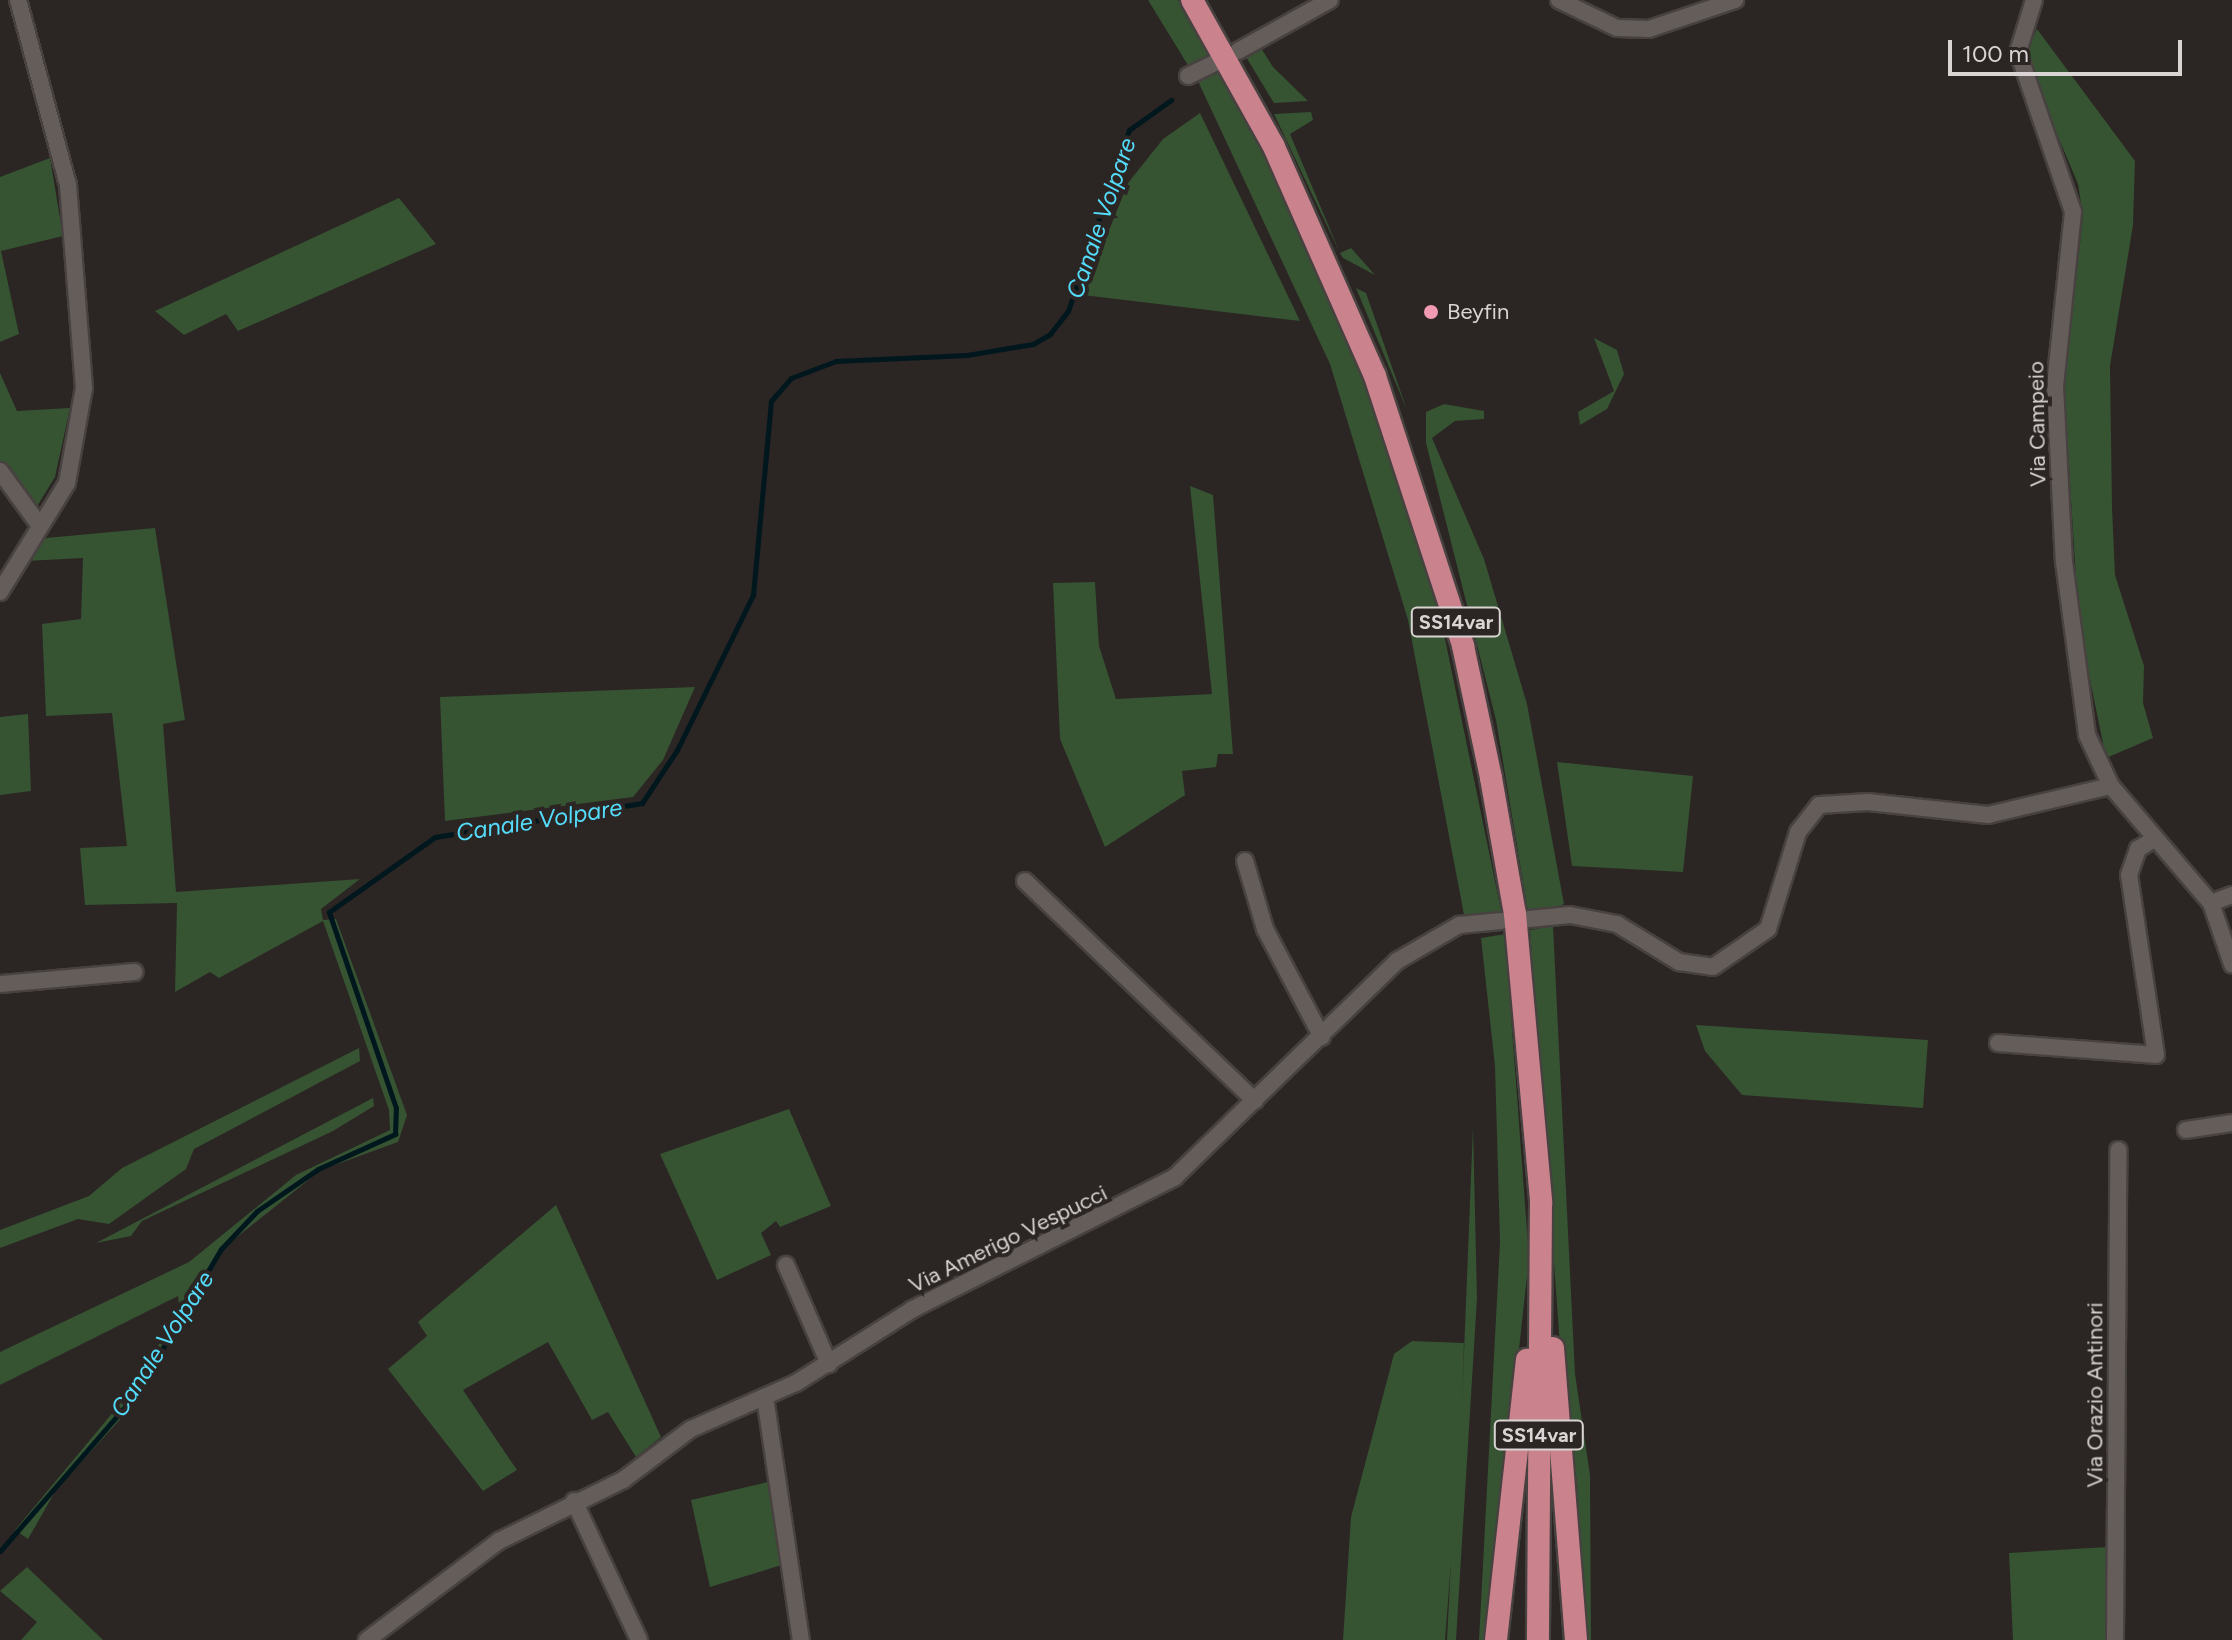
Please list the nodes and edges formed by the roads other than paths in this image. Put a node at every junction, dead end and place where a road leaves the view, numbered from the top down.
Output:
1 (18, 0) edge
2 (1192, 0) edge
3 (1330, 0) edge
4 (1559, 0) edge
5 (1735, 0) edge
6 (2029, 2) edge
7 (1238, 51) dead end
8 (1217, 62) dead end
9 (1188, 76) dead end
10 (0, 471) edge
11 (40, 526) junction
12 (0, 592) edge
13 (2111, 786) junction
14 (2154, 839) junction
15 (1245, 861) dead end
16 (1025, 881) dead end
17 (2232, 895) edge
18 (2211, 903) junction
19 (1529, 919) dead end
20 (1501, 921) dead end
21 (2232, 964) edge
22 (134, 972) dead end
23 (0, 984) edge
24 (1322, 1037) junction
25 (1998, 1043) dead end
26 (1255, 1101) junction
27 (2232, 1123) edge
28 (2186, 1130) dead end
29 (2118, 1150) dead end
30 (786, 1265) dead end
31 (1541, 1293) junction
32 (829, 1364) junction
33 (765, 1397) junction
34 (574, 1501) junction
35 (367, 1640) edge
36 (639, 1640) edge
37 (801, 1640) edge
38 (1496, 1640) edge
39 (1538, 1640) edge
40 (1576, 1640) edge
41 (2115, 1640) edge

1 - 11 street
2 - 31 highway, SS14var
3 - 7 street
4 - 5 street
6 - 13 street, Via Campeio
8 - 9 street
10 - 11 street
11 - 12 street
13 - 14 street, Via Campeio
13 - 19 street
14 - 18 street, Via Campeio
14 - 25 street
15 - 24 street
16 - 26 street
17 - 18 street
18 - 21 street, Via Campeio
20 - 24 street, Via Amerigo Vespucci
22 - 23 street
24 - 26 street, Via Amerigo Vespucci
26 - 32 street, Via Amerigo Vespucci
27 - 28 street
29 - 41 street, Via Orazio Antinori
30 - 32 street
31 - 38 highway
31 - 39 highway, SS14var
31 - 40 highway
32 - 33 street, Via Amerigo Vespucci
33 - 34 street, Via Amerigo Vespucci
33 - 37 street
34 - 35 street, Via Amerigo Vespucci
34 - 36 street

